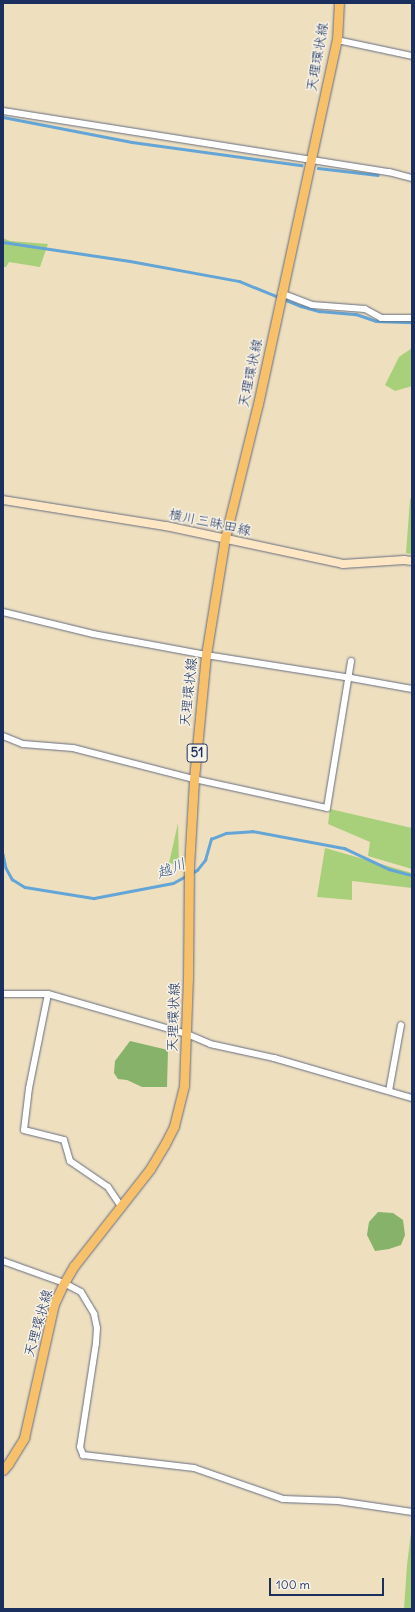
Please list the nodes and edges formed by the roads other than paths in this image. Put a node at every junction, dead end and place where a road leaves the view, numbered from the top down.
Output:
1 (339, 3) edge
2 (337, 40) junction
3 (412, 56) edge
4 (3, 111) edge
5 (310, 161) junction
6 (412, 178) edge
7 (282, 293) junction
8 (412, 318) edge
9 (3, 500) edge
10 (225, 538) junction
11 (412, 561) edge
12 (3, 612) edge
13 (206, 655) junction
14 (351, 661) dead end
15 (348, 677) junction
16 (412, 689) edge
17 (3, 736) edge
18 (194, 779) junction
19 (3, 994) edge
20 (48, 994) junction
21 (401, 1025) dead end
22 (187, 1034) junction
23 (389, 1091) junction
24 (412, 1098) edge
25 (120, 1205) junction
26 (3, 1261) edge
27 (64, 1283) junction
28 (3, 1470) edge
29 (412, 1512) edge

1 - 2 main road, 天理環状線 / 51
2 - 3 street
2 - 5 main road, 天理環状線 / 51
4 - 5 street
5 - 6 street
5 - 7 main road, 天理環状線 / 51
7 - 8 street
7 - 10 main road, 天理環状線 / 51
9 - 10 main road, 横川三昧田線
10 - 11 main road, 横川三昧田線
10 - 13 main road, 天理環状線 / 51
12 - 13 street
13 - 15 street
13 - 18 main road, 天理環状線 / 51
14 - 15 street
15 - 16 street
15 - 18 street
17 - 18 street
18 - 22 main road, 天理環状線 / 51
19 - 20 street
20 - 22 street
20 - 25 street
21 - 23 street
22 - 23 street
22 - 25 main road, 天理環状線 / 51
23 - 24 street
25 - 27 main road, 天理環状線 / 51
26 - 27 street
27 - 28 main road, 天理環状線 / 51
27 - 29 street

